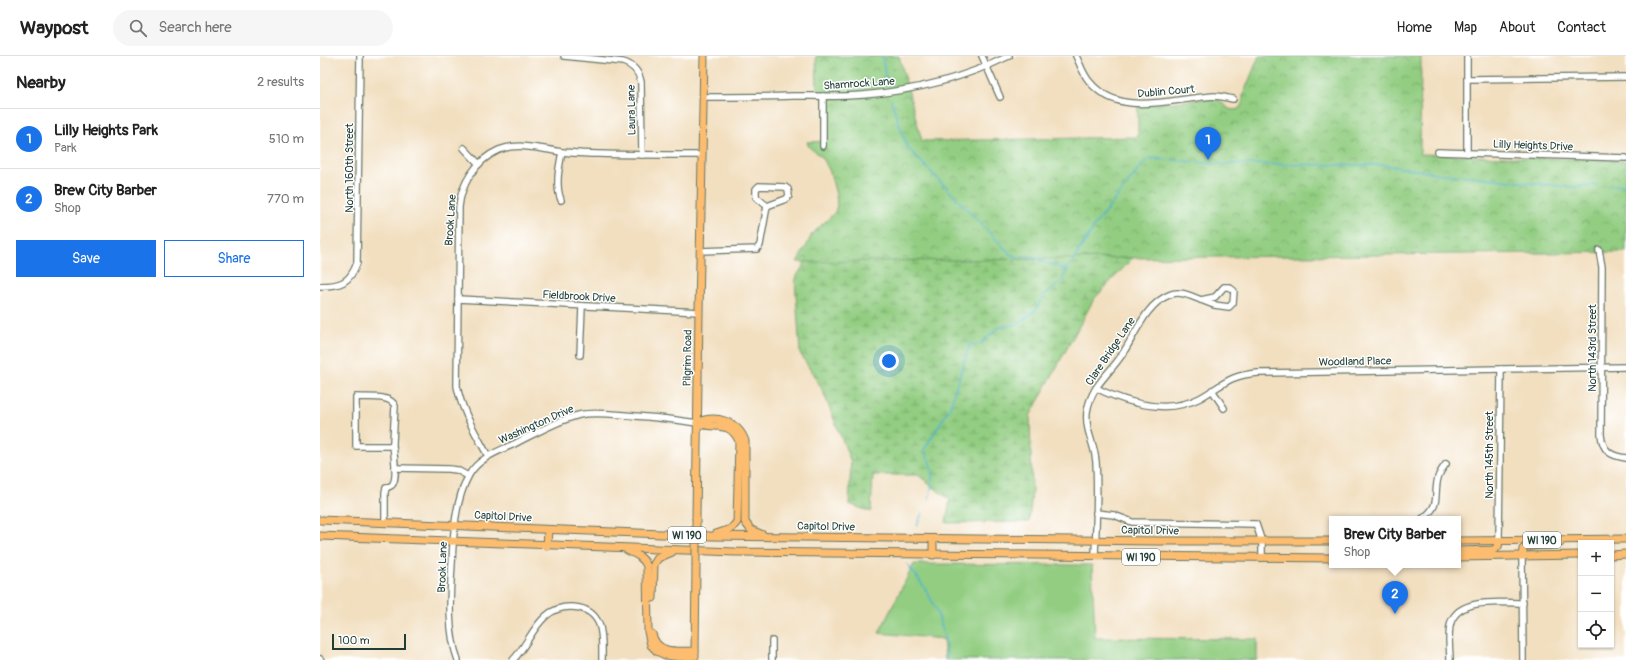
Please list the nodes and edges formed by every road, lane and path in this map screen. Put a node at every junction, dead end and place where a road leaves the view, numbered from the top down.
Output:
1 (360, 56) edge
2 (564, 56) edge
3 (704, 56) edge
4 (982, 56) edge
5 (1009, 56) edge
6 (1076, 56) edge
7 (1467, 56) edge
8 (987, 66) junction
9 (1626, 77) edge
10 (1468, 79) junction
11 (823, 96) junction
12 (704, 97) junction
13 (1000, 97) dead end
14 (1232, 99) dead end
15 (823, 146) dead end
16 (464, 148) dead end
17 (562, 152) junction
18 (1438, 152) dead end
19 (1467, 153) junction
20 (642, 155) junction
21 (702, 155) junction
22 (1626, 158) edge
23 (479, 164) junction
24 (561, 200) dead end
25 (767, 206) junction
26 (1599, 250) dead end
27 (700, 251) junction
28 (320, 286) edge
29 (458, 299) junction
30 (1201, 300) junction
31 (582, 306) junction
32 (698, 312) junction
33 (580, 355) dead end
34 (1626, 367) edge
35 (1602, 368) junction
36 (1501, 369) junction
37 (1096, 388) junction
38 (1212, 390) junction
39 (1224, 408) dead end
40 (697, 423) junction
41 (393, 446) junction
42 (488, 456) junction
43 (1626, 458) edge
44 (1446, 464) dead end
45 (395, 468) junction
46 (468, 476) junction
47 (1096, 513) junction
48 (1425, 516) edge
49 (320, 520) edge
50 (385, 523) junction
51 (455, 525) junction
52 (548, 530) junction
53 (320, 536) edge
54 (711, 536) junction
55 (767, 537) junction
56 (933, 539) junction
57 (1626, 539) edge
58 (1096, 540) junction
59 (1570, 540) junction
60 (452, 541) junction
61 (1329, 541) edge
62 (1461, 541) edge
63 (1499, 541) junction
64 (1262, 542) junction
65 (547, 546) junction
66 (625, 549) junction
67 (675, 551) junction
68 (1461, 551) edge
69 (1626, 554) edge
70 (933, 555) junction
71 (1578, 555) edge
72 (1614, 555) edge
73 (1095, 556) junction
74 (1522, 556) junction
75 (1461, 557) edge
76 (1262, 558) junction
77 (1329, 558) edge
78 (1523, 603) junction
79 (772, 641) dead end
80 (695, 656) edge
81 (458, 660) edge
82 (513, 660) edge
83 (602, 660) edge
84 (772, 660) edge
85 (1450, 660) edge
86 (1523, 660) edge

1 - 28 street, North 160th Street
2 - 20 street, Laura Lane
3 - 12 main road, Pilgrim Road
4 - 8 street
5 - 8 street, Shamrock Lane
6 - 14 street, Dublin Court
7 - 10 street
8 - 11 street, Shamrock Lane
8 - 13 street
9 - 10 street
10 - 19 street
11 - 12 street, Shamrock Lane
11 - 15 street
12 - 21 main road, Pilgrim Road
16 - 23 street
17 - 20 street, Brook Lane
17 - 23 street, Brook Lane
17 - 24 street
18 - 19 street, Lilly Heights Drive
19 - 22 street, Lilly Heights Drive
20 - 21 street, Brook Lane
21 - 27 main road, Pilgrim Road
23 - 29 street, Brook Lane
25 - 25 street
25 - 27 street
26 - 35 street, North 143rd Street
27 - 32 main road, Pilgrim Road
29 - 31 street, Fieldbrook Drive
29 - 42 street, Brook Lane
30 - 30 street, Clare Bridge Lane
30 - 37 street, Clare Bridge Lane
31 - 32 street, Fieldbrook Drive
31 - 33 street
32 - 40 main road, Pilgrim Road
34 - 35 street, Woodland Place
35 - 36 street, Woodland Place
35 - 43 street, North 143rd Street
36 - 38 street, Woodland Place
36 - 63 street, North 145th Street
37 - 38 street, Woodland Place
37 - 47 street, Clare Bridge Lane
38 - 39 street
40 - 42 street, Washington Drive
40 - 54 main road
40 - 55 main road
40 - 80 main road, Pilgrim Road, bridge
41 - 41 street
41 - 45 street
42 - 46 street, Washington Drive
44 - 48 street
45 - 46 street
45 - 50 street
46 - 51 street, Brook Lane
47 - 58 street, Clare Bridge Lane
47 - 64 street
49 - 50 main road, Capitol Drive / WI 190
50 - 51 main road, Capitol Drive / WI 190
51 - 52 main road, Capitol Drive / WI 190
51 - 60 street, Brook Lane
52 - 54 main road, Capitol Drive / WI 190
52 - 65 main road
53 - 60 main road, WI 190
54 - 55 main road, Capitol Drive / WI 190
55 - 56 main road, Capitol Drive / WI 190
56 - 58 main road, Capitol Drive / WI 190
56 - 70 main road
57 - 59 main road, WI 190
58 - 64 main road, Capitol Drive / WI 190
58 - 73 street, Clare Bridge Lane
59 - 63 main road, WI 190
59 - 74 main road
60 - 65 main road, WI 190
60 - 81 street, Brook Lane
61 - 64 main road, Capitol Drive / WI 190
62 - 63 main road, WI 190
63 - 68 main road
64 - 76 street
65 - 66 main road, WI 190
66 - 67 main road, WI 190
66 - 80 main road
67 - 70 main road, WI 190
67 - 80 main road
69 - 72 main road
70 - 73 main road, WI 190
71 - 74 main road, WI 190
73 - 76 main road, WI 190
74 - 75 main road, WI 190
74 - 78 street
76 - 77 main road, WI 190
78 - 85 street
78 - 86 street
79 - 84 street
82 - 83 street

